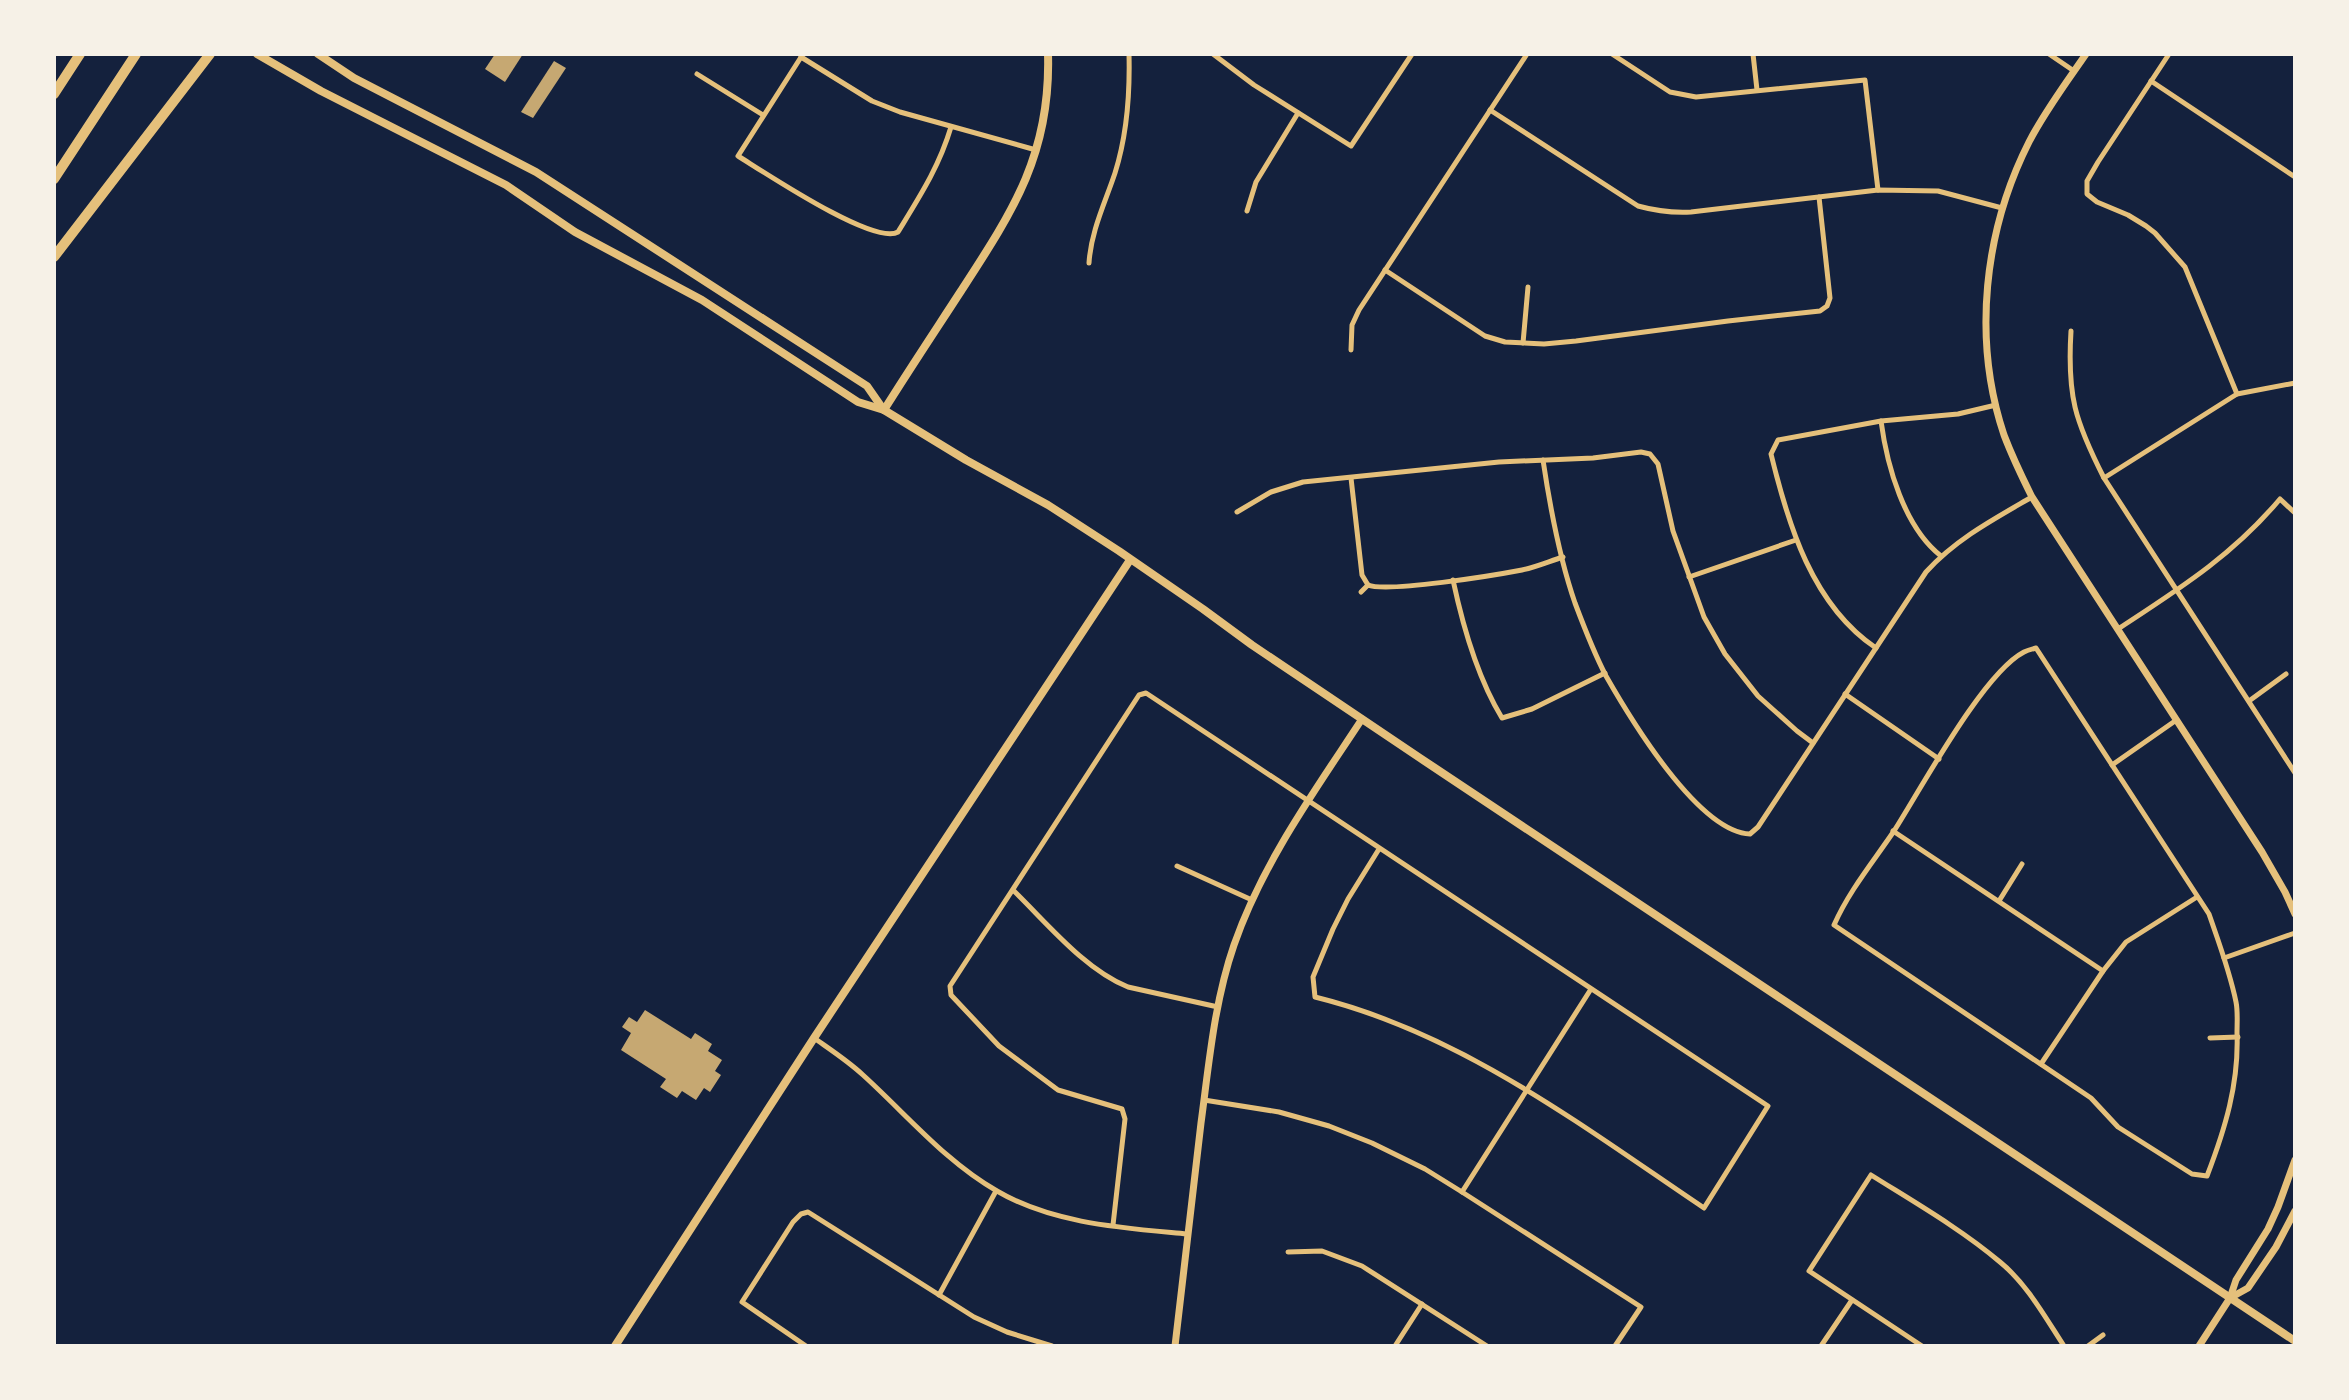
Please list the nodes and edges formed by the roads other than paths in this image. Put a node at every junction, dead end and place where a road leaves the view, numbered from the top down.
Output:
1 (80, 54) edge
2 (136, 54) edge
3 (210, 54) edge
4 (257, 54) edge
5 (318, 54) edge
6 (1048, 54) edge
7 (1129, 54) edge
8 (1213, 54) edge
9 (1412, 54) edge
10 (1527, 54) edge
11 (1612, 54) edge
12 (1753, 54) edge
13 (2049, 54) edge
14 (2086, 54) edge
15 (2169, 54) edge
16 (802, 56) edge
17 (2074, 71) junction
18 (697, 74) dead end
19 (2151, 81) junction
20 (1757, 90) junction
21 (54, 94) edge
22 (1490, 110) junction
23 (1298, 113) junction
24 (763, 115) junction
25 (951, 127) junction
26 (1037, 151) junction
27 (2295, 177) edge
28 (54, 179) edge
29 (1878, 190) junction
30 (1819, 197) junction
31 (2002, 208) junction
32 (1247, 211) dead end
33 (54, 257) edge
34 (1089, 263) dead end
35 (1385, 270) junction
36 (1528, 287) dead end
37 (2071, 331) dead end
38 (1523, 343) junction
39 (1351, 350) dead end
40 (2295, 383) edge
41 (2237, 394) junction
42 (1997, 405) junction
43 (884, 410) junction
44 (1881, 421) junction
45 (1543, 460) junction
46 (1351, 478) junction
47 (2104, 478) junction
48 (2032, 497) junction
49 (1237, 512) dead end
50 (2295, 513) edge
51 (1796, 540) junction
52 (1941, 556) junction
53 (1563, 557) junction
54 (1130, 560) junction
55 (1689, 577) junction
56 (1453, 580) junction
57 (1368, 585) junction
58 (2178, 590) junction
59 (1361, 592) dead end
60 (2118, 629) junction
61 (1876, 648) junction
62 (1605, 673) junction
63 (2286, 674) dead end
64 (1845, 694) junction
65 (2249, 701) junction
66 (1362, 719) junction
67 (2175, 721) junction
68 (1813, 743) junction
69 (1939, 759) junction
70 (2112, 765) junction
71 (2295, 773) edge
72 (1308, 800) junction
73 (1893, 831) junction
74 (1379, 849) junction
75 (2022, 864) dead end
76 (1177, 866) dead end
77 (1013, 890) junction
78 (2197, 897) junction
79 (1252, 900) junction
80 (1999, 901) junction
81 (2295, 914) edge
82 (2295, 933) edge
83 (2224, 958) junction
84 (2103, 971) junction
85 (1591, 989) junction
86 (1218, 1007) junction
87 (2238, 1037) junction
88 (814, 1038) junction
89 (2210, 1038) dead end
90 (2041, 1064) junction
91 (1527, 1091) junction
92 (1204, 1100) junction
93 (2295, 1160) edge
94 (996, 1191) junction
95 (1462, 1192) junction
96 (2295, 1211) edge
97 (1113, 1225) junction
98 (1187, 1234) junction
99 (1288, 1252) dead end
100 (939, 1295) junction
101 (2230, 1298) junction
102 (1852, 1300) junction
103 (1422, 1304) junction
104 (2103, 1335) dead end
105 (2295, 1341) edge
106 (615, 1346) edge
107 (806, 1346) edge
108 (1052, 1346) edge
109 (1175, 1346) edge
110 (1395, 1346) edge
111 (1487, 1346) edge
112 (1615, 1346) edge
113 (1821, 1346) edge
114 (1922, 1346) edge
115 (2064, 1346) edge
116 (2088, 1346) edge
117 (2199, 1346) edge

1 - 21 highway
2 - 28 highway
3 - 33 highway
4 - 43 main road
5 - 43 main road
6 - 26 main road
7 - 34 street
8 - 23 street
9 - 23 street
10 - 22 street
11 - 20 street
12 - 20 street
13 - 17 street
14 - 17 street
15 - 19 street
16 - 24 street
16 - 25 street
17 - 31 street
18 - 24 street
19 - 27 street
19 - 41 street
20 - 29 street
22 - 30 street
22 - 35 street
23 - 32 street
24 - 25 street
25 - 26 street
26 - 43 main road
29 - 30 street
29 - 31 street
30 - 38 street
31 - 42 street
35 - 38 street
35 - 39 street
36 - 38 street
37 - 47 street
40 - 41 street
41 - 47 street
42 - 44 street
42 - 48 street
43 - 54 main road
44 - 51 street
44 - 52 street
45 - 46 street
45 - 53 street
45 - 55 street
46 - 49 street
46 - 57 street
47 - 58 street
48 - 52 street
48 - 60 street
50 - 58 street
51 - 55 street
51 - 61 street
52 - 61 street
53 - 56 street
53 - 62 street
54 - 66 main road
54 - 88 main road
55 - 68 street
56 - 57 street
56 - 62 street
57 - 59 street
58 - 60 street
58 - 65 street
60 - 67 street
61 - 64 street
62 - 68 street
63 - 65 street
64 - 68 street
64 - 69 street
65 - 71 street
66 - 72 street
66 - 101 main road
67 - 70 street
67 - 81 street
69 - 70 street
69 - 73 street
70 - 78 street
72 - 74 street
72 - 77 street
72 - 79 street
73 - 80 street
73 - 90 street
74 - 85 street
74 - 91 street
75 - 80 street
76 - 79 street
77 - 86 street
77 - 97 street
78 - 83 street
78 - 84 street
79 - 86 street
80 - 84 street
82 - 83 street
83 - 87 street
84 - 90 street
85 - 91 street
85 - 91 street
86 - 92 street
87 - 89 street
87 - 90 street
88 - 94 street
88 - 106 main road
91 - 95 street
92 - 95 street
92 - 98 street
93 - 101 street
94 - 97 street
94 - 100 street
95 - 112 street
96 - 101 street
97 - 98 street
98 - 109 street
99 - 103 street
100 - 107 street
100 - 108 street
101 - 105 main road
101 - 117 street
102 - 113 street
102 - 114 street
102 - 115 street
103 - 110 street
103 - 111 street
104 - 116 street

